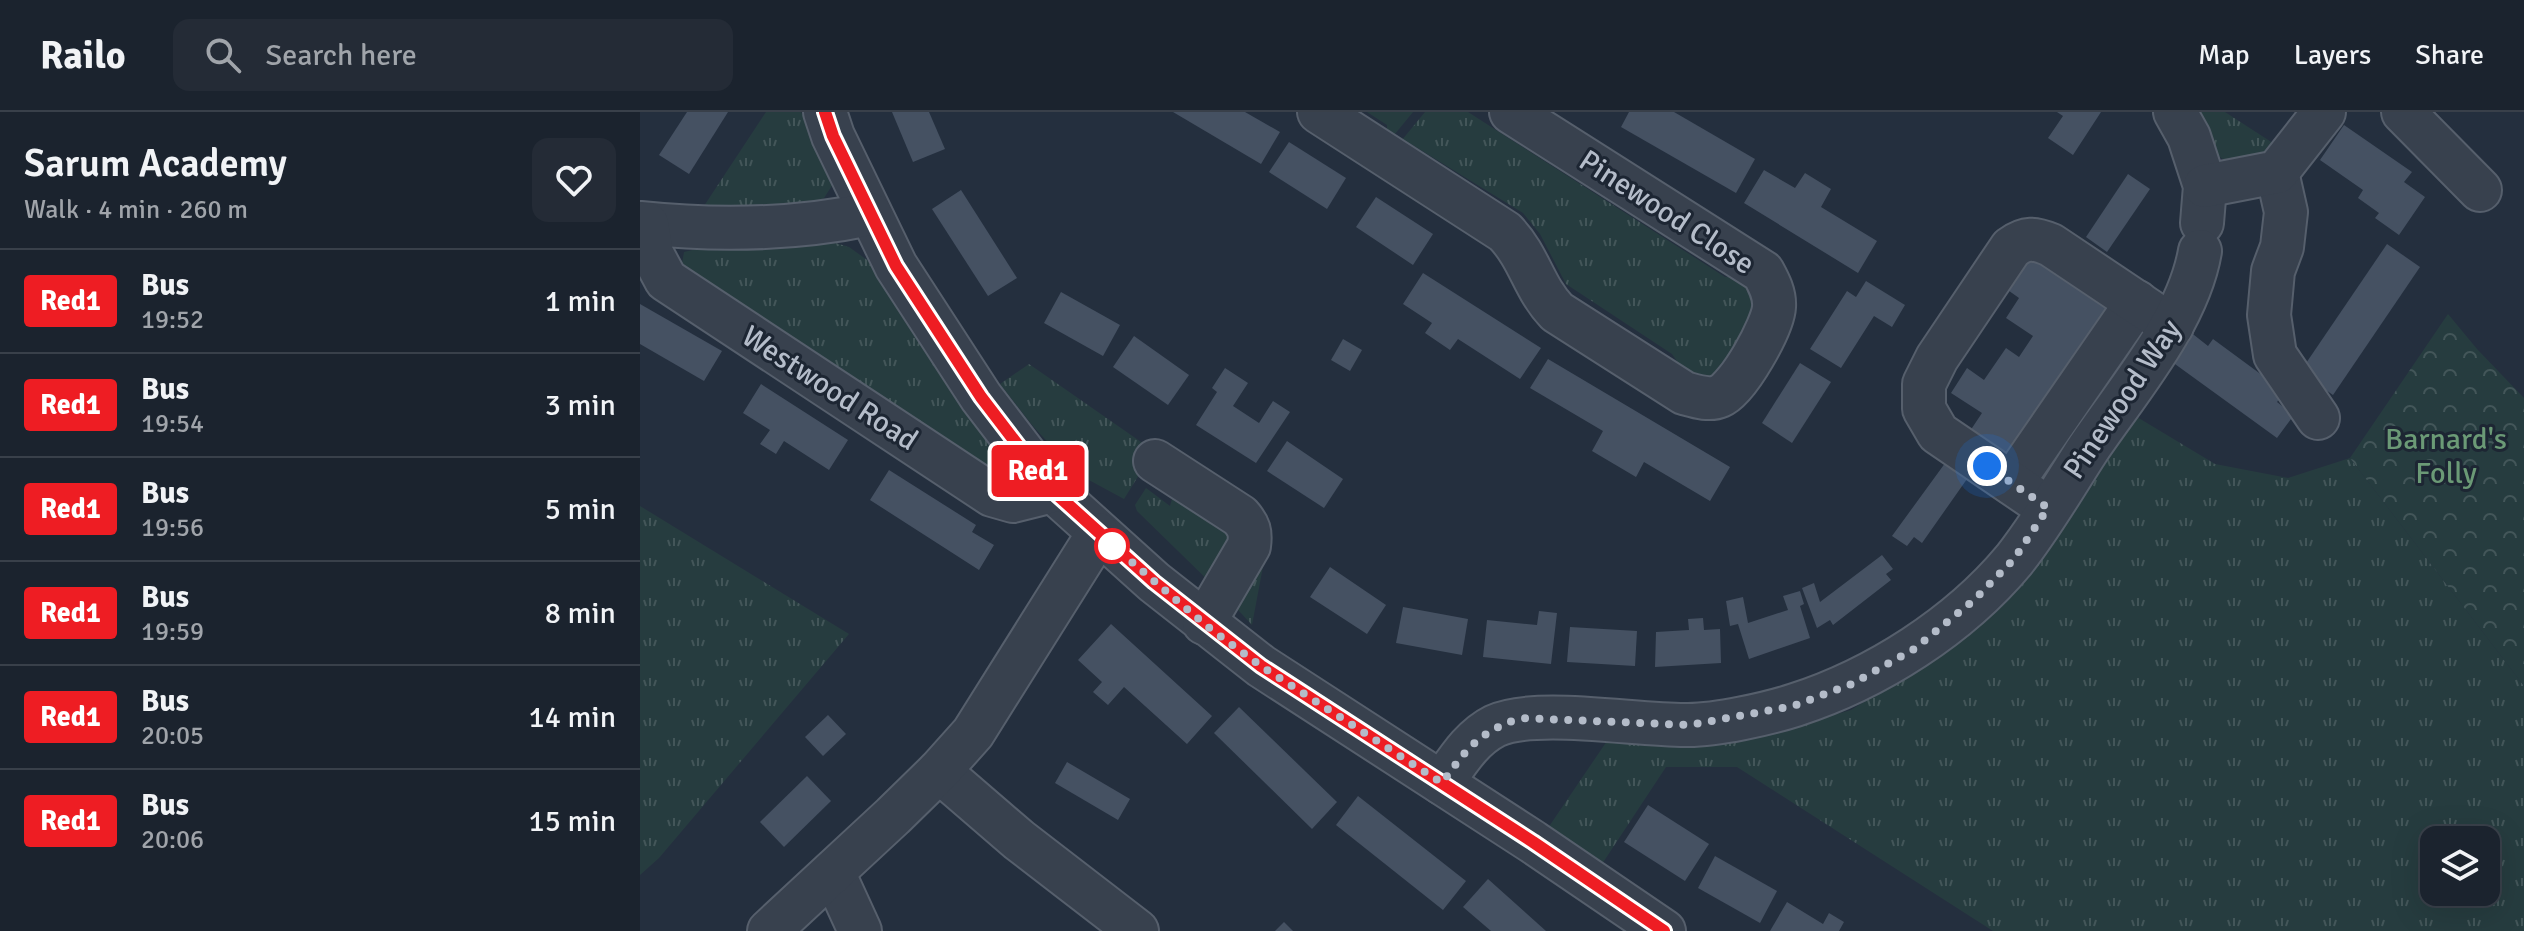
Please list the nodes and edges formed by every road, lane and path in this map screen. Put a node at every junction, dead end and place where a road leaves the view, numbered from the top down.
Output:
1 (825, 112) edge
2 (1319, 112) edge
3 (1511, 112) edge
4 (2175, 112) edge
5 (2324, 112) edge
6 (2403, 112) edge
7 (2277, 172) junction
8 (2480, 190) dead end
9 (870, 214) junction
10 (2202, 220) junction
11 (643, 224) edge
12 (2137, 302) junction
13 (2172, 326) junction
14 (2318, 418) dead end
15 (1155, 461) dead end
16 (2012, 483) junction
17 (1053, 491) junction
18 (2048, 508) junction
19 (1098, 534) junction
20 (1204, 623) junction
21 (939, 771) junction
22 (1442, 783) junction
23 (833, 872) junction
24 (769, 931) edge
25 (860, 931) edge
26 (1137, 931) edge
27 (1664, 931) edge

1 - 9 street
2 - 3 street, Pinewood Close
4 - 10 street
5 - 7 street
6 - 8 street
7 - 10 street
7 - 14 street
9 - 11 street
9 - 17 street
10 - 13 street, Pinewood Way
11 - 17 street, Westwood Road
12 - 13 street
12 - 16 street
12 - 16 street
13 - 18 street, Pinewood Way
15 - 20 street
16 - 18 street
17 - 19 street
18 - 22 street, Pinewood Way
19 - 20 street
19 - 21 street
20 - 22 street
21 - 23 street
21 - 26 street
22 - 27 street
23 - 24 street
23 - 25 street

